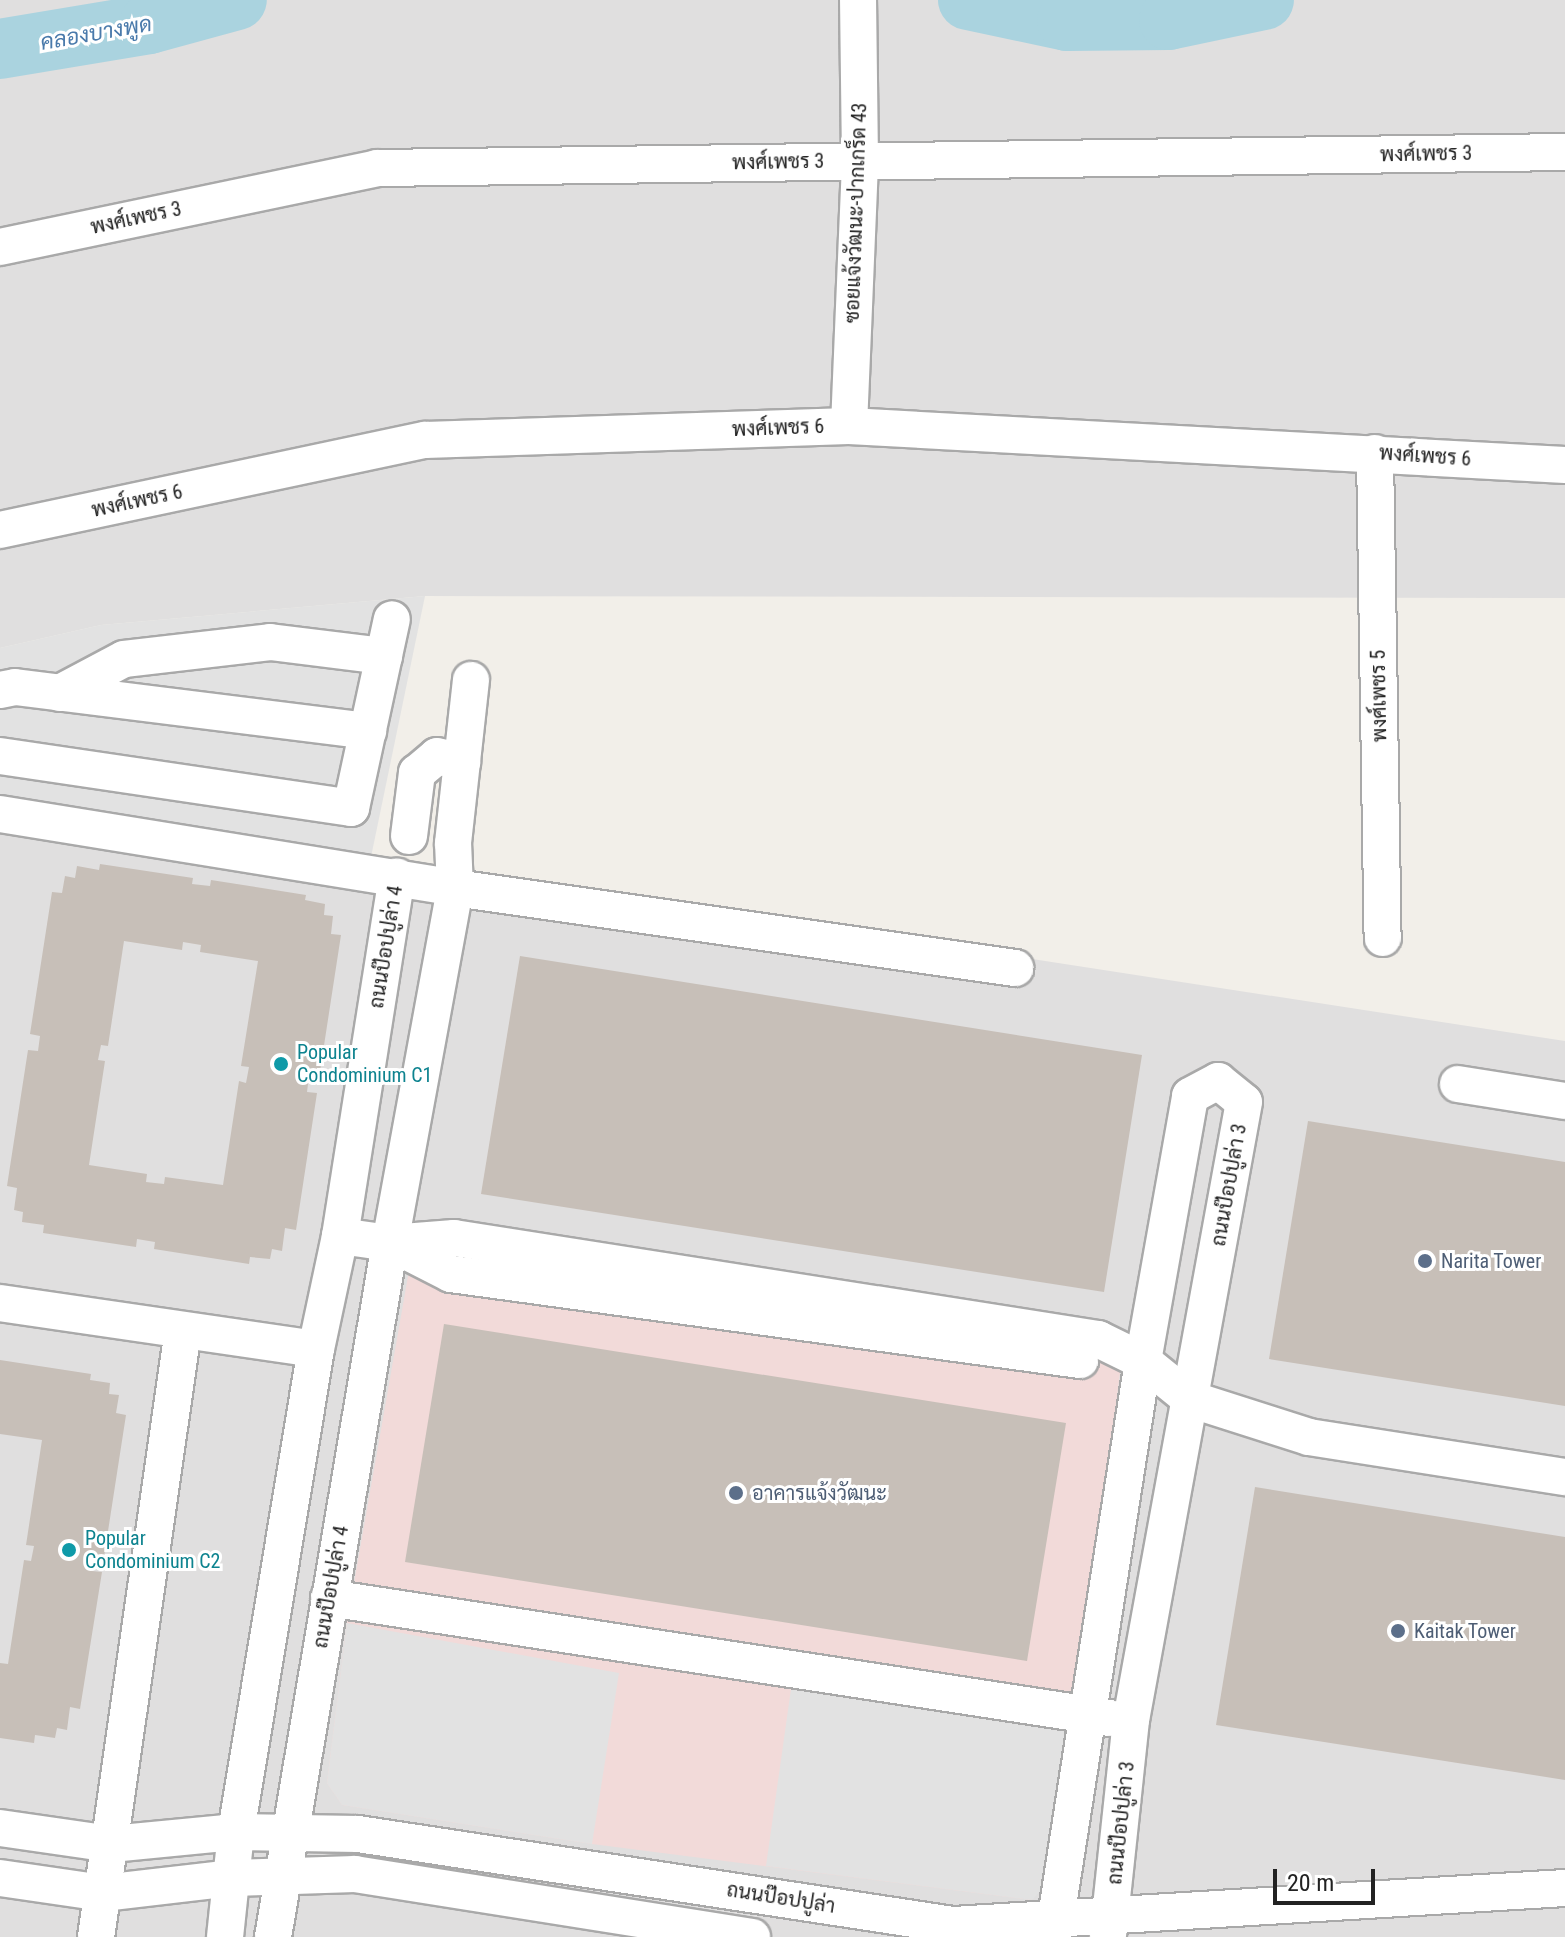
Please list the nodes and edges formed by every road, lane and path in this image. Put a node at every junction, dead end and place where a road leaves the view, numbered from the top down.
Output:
1 (858, 5) edge
2 (1565, 152) edge
3 (860, 161) junction
4 (0, 247) edge
5 (849, 426) junction
6 (1375, 453) junction
7 (1565, 465) edge
8 (0, 530) edge
9 (392, 619) dead end
10 (384, 656) junction
11 (471, 680) dead end
12 (0, 690) edge
13 (60, 693) junction
14 (368, 731) junction
15 (0, 756) edge
16 (462, 762) junction
17 (0, 814) edge
18 (409, 836) dead end
19 (397, 876) junction
20 (455, 888) junction
21 (1383, 938) dead end
22 (1015, 968) dead end
23 (1458, 1084) dead end
24 (1565, 1101) edge
25 (340, 1236) junction
26 (390, 1243) junction
27 (0, 1303) edge
28 (183, 1330) junction
29 (316, 1349) junction
30 (1143, 1361) junction
31 (1190, 1399) junction
32 (1565, 1477) edge
33 (329, 1598) junction
34 (1087, 1715) junction
35 (1131, 1720) junction
36 (0, 1828) edge
37 (289, 1831) junction
38 (236, 1832) junction
39 (111, 1844) junction
40 (282, 1876) junction
41 (0, 1878) edge
42 (233, 1878) junction
43 (1565, 1888) edge
44 (103, 1893) junction
45 (1110, 1926) edge
46 (1055, 1928) edge
47 (96, 1937) edge
48 (225, 1937) edge
49 (273, 1937) edge
50 (752, 1937) edge

1 - 3 street, ซอยแจ้งวัฒนะ-ปากเกร็ด 43
2 - 3 street, พงศ์เพชร 3
3 - 4 street, พงศ์เพชร 3
3 - 5 street, ซอยแจ้งวัฒนะ-ปากเกร็ด 43
5 - 6 street, พงศ์เพชร 6
5 - 8 street, พงศ์เพชร 6
6 - 7 street, พงศ์เพชร 6
6 - 21 street, พงศ์เพชร 5
9 - 10 street
10 - 13 street
10 - 14 street
11 - 16 street
12 - 13 street
13 - 14 street
14 - 15 street
16 - 18 street
16 - 20 street
17 - 19 street
19 - 20 street, ถนนป๊อปปูล่า 4
19 - 25 street, ถนนป๊อปปูล่า 4
20 - 22 street
20 - 26 street, ถนนป๊อปปูล่า 4
23 - 24 street
25 - 26 street
25 - 29 street, ถนนป๊อปปูล่า 4
26 - 30 street
26 - 33 street, ถนนป๊อปปูล่า 4
27 - 28 street
28 - 29 street
28 - 39 street
29 - 38 street, ถนนป๊อปปูล่า 4
30 - 31 street
30 - 31 street, ถนนป๊อปปูล่า 3
30 - 34 street, ถนนป๊อปปูล่า 3
31 - 32 street
31 - 35 street, ถนนป๊อปปูล่า 3
33 - 34 street
33 - 37 street, ถนนป๊อปปูล่า 4
34 - 35 street
34 - 46 street, ถนนป๊อปปูล่า 3
35 - 45 street, ถนนป๊อปปูล่า 3
36 - 39 street, ถนนป๊อปปูล่า
37 - 38 street, ถนนป๊อปปูล่า
37 - 40 street, ถนนป๊อปปูล่า 4
37 - 46 street, ถนนป๊อปปูล่า
38 - 39 street, ถนนป๊อปปูล่า
38 - 42 street, ถนนป๊อปปูล่า 4
39 - 44 street
40 - 42 street
40 - 49 street, ถนนป๊อปปูล่า 4
40 - 50 street
41 - 44 street
42 - 44 street
42 - 48 street, ถนนป๊อปปูล่า 4
43 - 45 street, ถนนป๊อปปูล่า
44 - 47 street
45 - 46 street, ถนนป๊อปปูล่า

